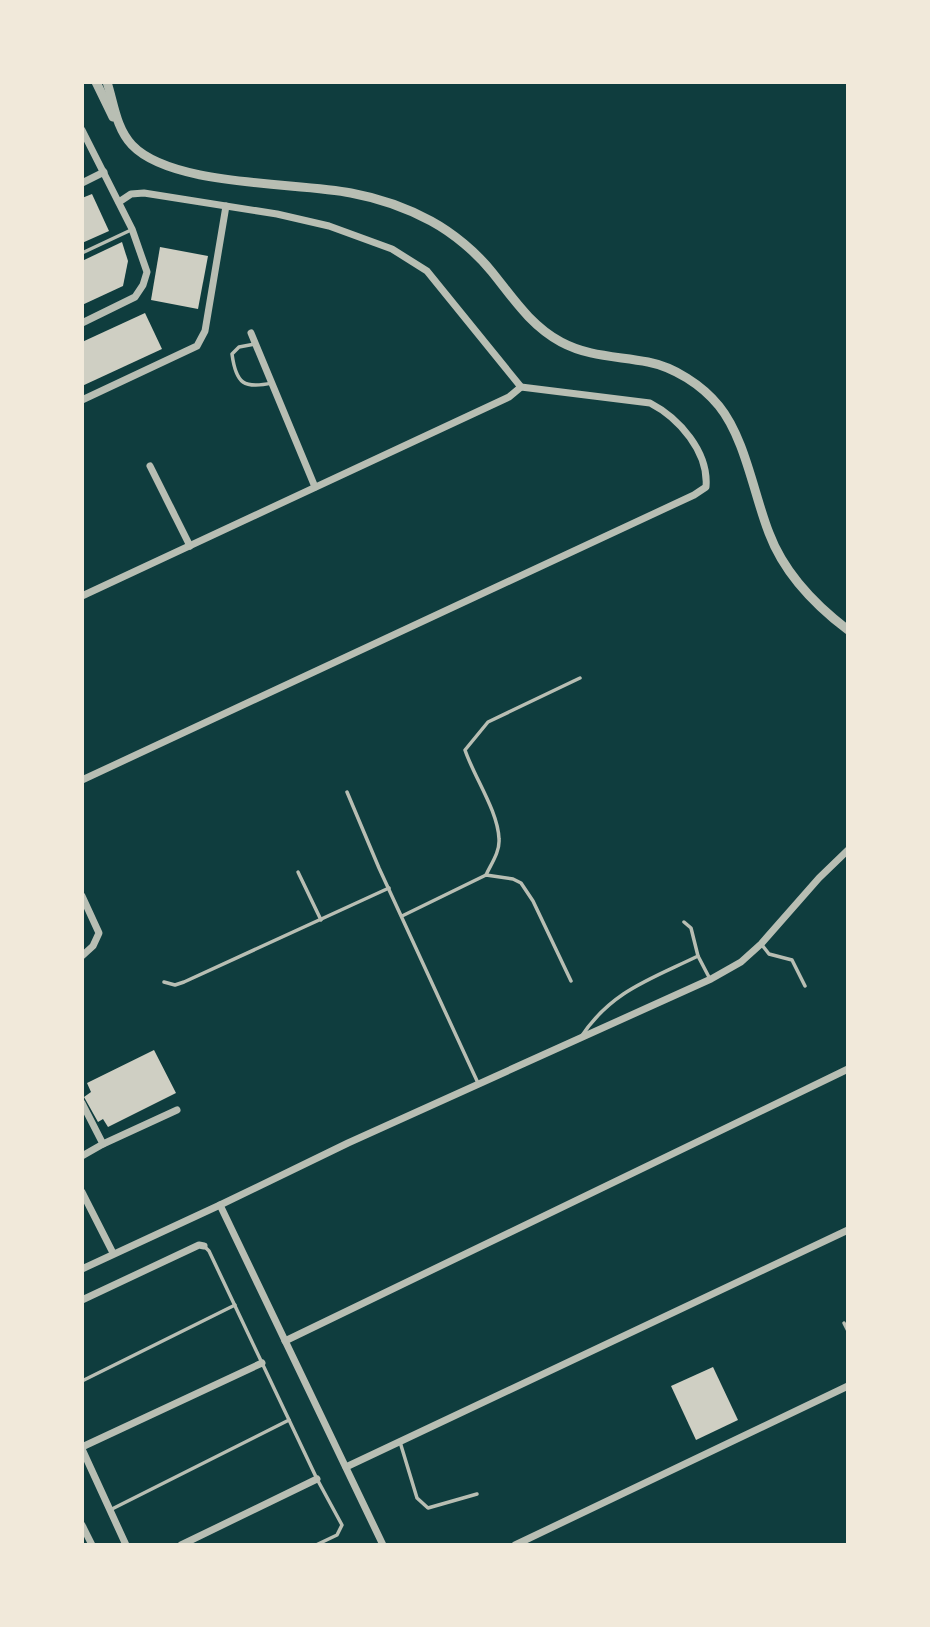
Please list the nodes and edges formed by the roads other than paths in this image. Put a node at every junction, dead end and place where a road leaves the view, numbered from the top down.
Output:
1 (96, 82) edge
2 (107, 82) edge
3 (118, 124) junction
4 (82, 130) edge
5 (104, 172) junction
6 (82, 183) edge
7 (120, 202) junction
8 (226, 206) junction
9 (132, 229) junction
10 (82, 253) edge
11 (82, 323) edge
12 (251, 333) dead end
13 (255, 344) junction
14 (272, 383) junction
15 (521, 387) junction
16 (82, 400) edge
17 (150, 466) dead end
18 (315, 487) junction
19 (190, 546) junction
20 (82, 596) edge
21 (848, 630) edge
22 (580, 678) dead end
23 (82, 780) edge
24 (348, 792) dead end
25 (848, 850) edge
26 (298, 872) dead end
27 (486, 876) junction
28 (389, 888) junction
29 (82, 896) edge
30 (402, 916) junction
31 (321, 920) junction
32 (684, 922) dead end
33 (761, 944) junction
34 (82, 956) edge
35 (698, 956) junction
36 (711, 979) junction
37 (571, 981) dead end
38 (164, 982) dead end
39 (805, 986) dead end
40 (580, 1039) junction
41 (848, 1069) edge
42 (478, 1083) junction
43 (82, 1103) edge
44 (177, 1110) dead end
45 (103, 1144) junction
46 (82, 1156) edge
47 (82, 1192) edge
48 (220, 1206) junction
49 (848, 1230) edge
50 (204, 1247) joint
51 (113, 1253) junction
52 (82, 1269) edge
53 (82, 1300) edge
54 (235, 1305) junction
55 (844, 1322) dead end
56 (848, 1331) edge
57 (285, 1340) junction
58 (262, 1363) junction
59 (82, 1381) edge
60 (848, 1386) edge
61 (289, 1420) junction
62 (400, 1441) junction
63 (82, 1448) edge
64 (346, 1467) junction
65 (317, 1479) junction
66 (477, 1494) dead end
67 (110, 1510) junction
68 (82, 1525) edge
69 (92, 1545) edge
70 (126, 1545) edge
71 (181, 1545) edge
72 (316, 1545) edge
73 (383, 1545) edge
74 (515, 1545) edge

1 - 3 street
2 - 3 street
3 - 21 street
4 - 5 street
5 - 6 street
5 - 7 street
7 - 8 street
7 - 9 street
8 - 15 street
8 - 16 street
9 - 10 lane
9 - 11 street
12 - 13 street
13 - 14 street
13 - 14 lane
14 - 18 street
15 - 18 street
15 - 23 street
17 - 19 street
18 - 19 street
19 - 20 street
22 - 27 lane
24 - 28 lane
25 - 33 street
26 - 31 lane
27 - 30 lane
27 - 37 lane
28 - 30 lane
28 - 31 lane
29 - 34 street
30 - 42 lane
31 - 38 lane
32 - 35 lane
33 - 36 street
33 - 39 lane
35 - 36 lane
35 - 40 lane
36 - 40 street
40 - 42 street
41 - 57 street
42 - 48 street
43 - 45 street
44 - 45 street
45 - 46 street
47 - 51 street
48 - 51 street
48 - 57 street
49 - 62 street
50 - 53 street
50 - 54 lane
51 - 52 street
54 - 58 lane
54 - 59 lane
55 - 56 lane
57 - 64 street
58 - 61 lane
58 - 63 street
60 - 74 street
61 - 65 lane
61 - 67 lane
62 - 64 street
62 - 66 lane
63 - 67 street
64 - 73 street
65 - 71 street
65 - 72 lane
67 - 70 street
68 - 69 street

